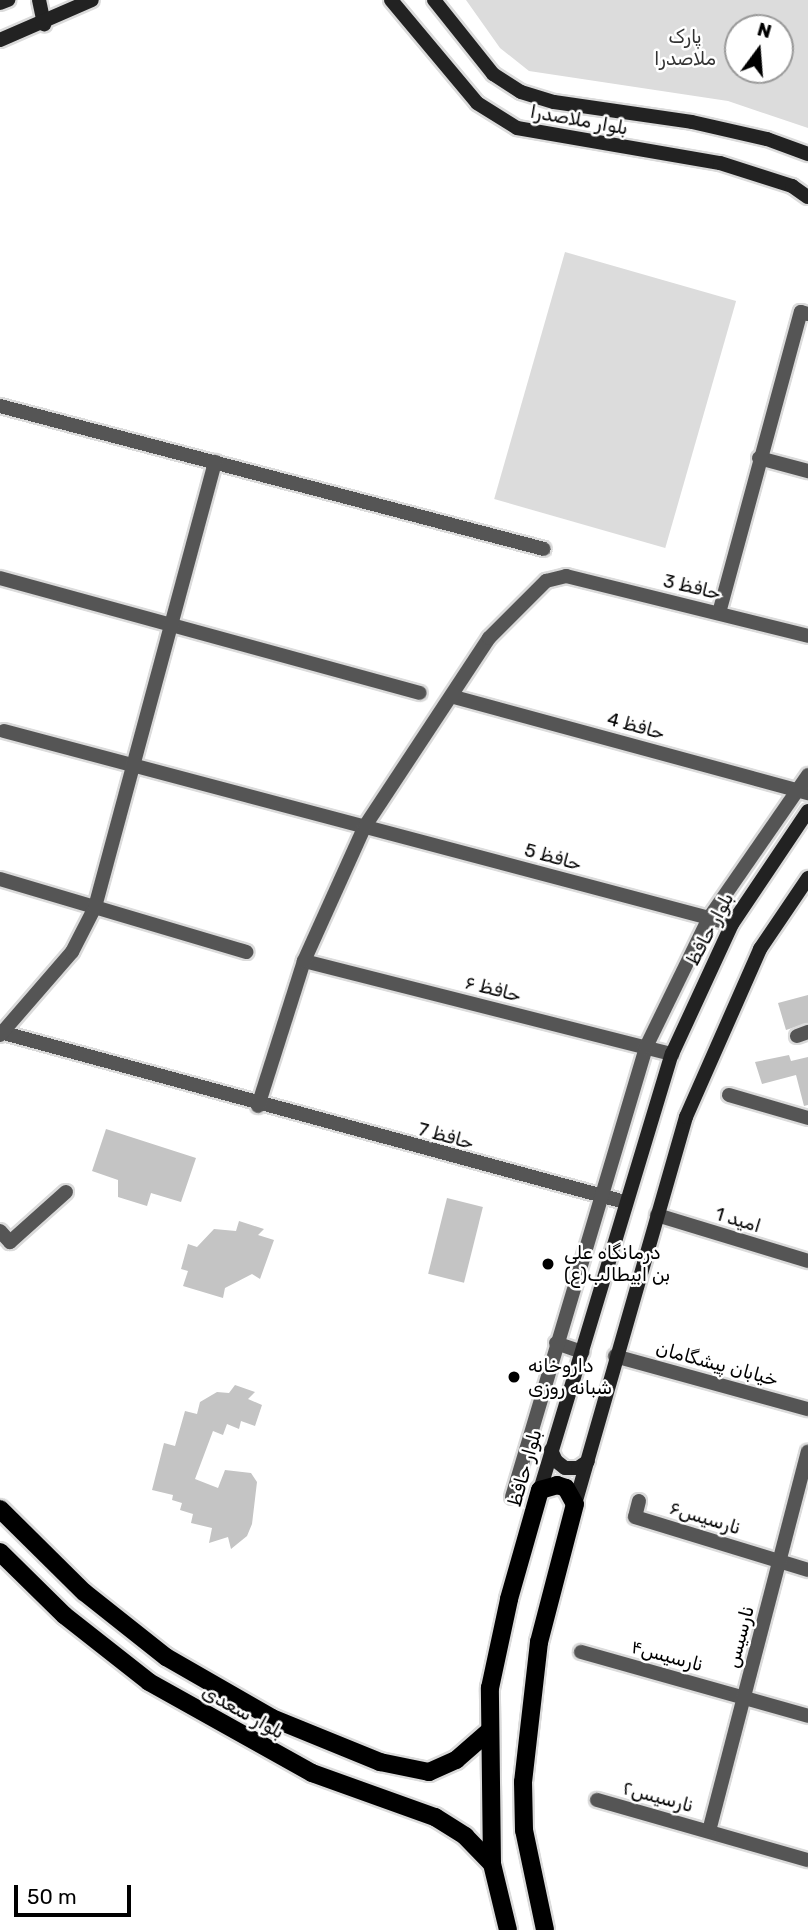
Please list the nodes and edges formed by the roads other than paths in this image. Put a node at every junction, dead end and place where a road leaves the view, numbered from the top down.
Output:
1 (9, 0) edge
2 (39, 0) edge
3 (92, 0) edge
4 (391, 0) edge
5 (434, 0) edge
6 (0, 3) edge
7 (44, 24) junction
8 (0, 40) edge
9 (808, 154) edge
10 (808, 197) edge
11 (808, 314) edge
12 (0, 406) edge
13 (759, 458) junction
14 (215, 463) junction
15 (808, 471) edge
16 (544, 549) dead end
17 (0, 578) edge
18 (719, 613) junction
19 (168, 625) junction
20 (808, 636) edge
21 (420, 693) dead end
22 (454, 697) junction
23 (4, 731) dead end
24 (134, 766) junction
25 (808, 775) edge
26 (802, 791) edge
27 (808, 811) edge
28 (365, 826) junction
29 (808, 878) edge
30 (0, 879) edge
31 (95, 907) junction
32 (709, 918) junction
33 (732, 924) junction
34 (246, 952) dead end
35 (304, 961) junction
36 (1, 1034) edge
37 (646, 1047) junction
38 (672, 1054) junction
39 (729, 1095) dead end
40 (258, 1106) junction
41 (808, 1118) edge
42 (66, 1192) dead end
43 (599, 1195) junction
44 (625, 1202) junction
45 (657, 1215) junction
46 (0, 1231) edge
47 (808, 1261) edge
48 (556, 1343) junction
49 (582, 1352) junction
50 (615, 1356) junction
51 (808, 1409) edge
52 (551, 1450) junction
53 (808, 1452) edge
54 (588, 1461) junction
55 (540, 1490) junction
56 (512, 1497) dead end
57 (639, 1501) dead end
58 (575, 1504) junction
59 (0, 1509) edge
60 (0, 1552) edge
61 (779, 1562) junction
62 (808, 1570) edge
63 (581, 1652) dead end
64 (744, 1696) junction
65 (808, 1716) edge
66 (488, 1732) junction
67 (597, 1800) dead end
68 (709, 1831) junction
69 (808, 1860) edge
70 (492, 1864) junction
71 (508, 1930) edge
72 (545, 1930) edge

1 - 6 main road
2 - 7 main road
3 - 7 main road
4 - 10 main road, بلوار ملاصدرا
5 - 9 main road, بلوار ملاصدرا
7 - 8 main road
11 - 13 street
12 - 14 street
13 - 15 street
13 - 18 street
14 - 16 street
14 - 19 street
17 - 19 street
18 - 20 street, حافظ 3
18 - 22 street, حافظ 3
19 - 21 street
19 - 24 street
22 - 26 street, حافظ 4
22 - 28 street
23 - 24 street, حافظ 5
24 - 28 street, حافظ 5
24 - 31 street
25 - 26 street
26 - 32 street
27 - 33 main road, بلوار حافظ
28 - 32 street, حافظ 5
28 - 35 street
29 - 45 main road
30 - 31 street
31 - 34 street
31 - 36 street
32 - 33 street, حافظ 5
32 - 37 street
33 - 38 main road, بلوار حافظ
35 - 37 street, حافظ ۶
35 - 40 street
36 - 40 street, حافظ 7
37 - 38 street, حافظ ۶
37 - 43 street
38 - 44 main road, بلوار حافظ
39 - 41 street
40 - 43 street, حافظ 7
42 - 46 street
43 - 44 street, حافظ 7
43 - 48 street
44 - 49 main road, بلوار حافظ
45 - 47 street, امید 1
45 - 50 main road
48 - 49 street
48 - 56 street
49 - 52 main road, بلوار حافظ
50 - 51 street, خیابان پیشگامان
50 - 54 main road
52 - 54 main road
52 - 55 main road, بلوار حافظ
53 - 61 street, نارسیس
54 - 58 main road
55 - 58 main road
55 - 66 main road, بلوار حافظ
57 - 61 street, نارسیس۶
58 - 72 main road
59 - 66 main road, بلوار سعدی
60 - 70 main road, بلوار سعدی
61 - 62 street
61 - 64 street, نارسیس
63 - 64 street, نارسیس۴
64 - 65 street, نارسیس۴
64 - 68 street, نارسیس
66 - 70 main road, بلوار حافظ
67 - 68 street, نارسیس۲
68 - 69 street, نارسیس۲
70 - 71 main road, بلوار حافظ

